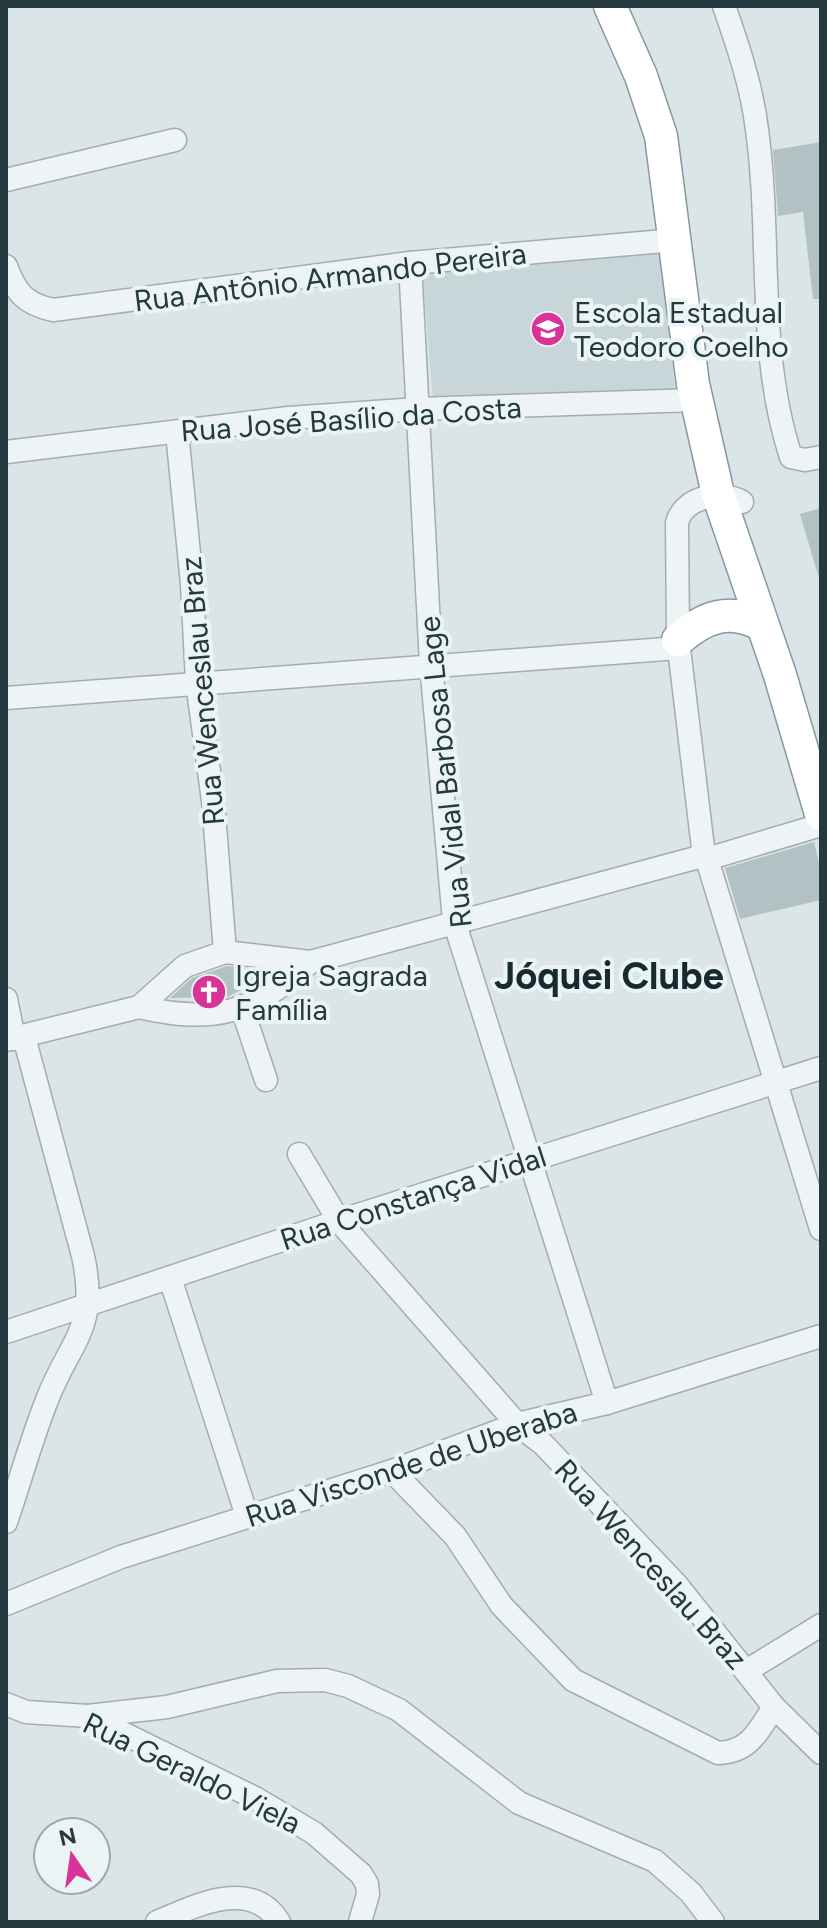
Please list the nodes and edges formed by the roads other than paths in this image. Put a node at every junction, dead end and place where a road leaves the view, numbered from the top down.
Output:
1 (610, 6) edge
2 (628, 6) edge
3 (724, 6) edge
4 (175, 140) dead end
5 (6, 180) edge
6 (676, 240) junction
7 (410, 263) junction
8 (6, 266) edge
9 (697, 400) junction
10 (418, 409) junction
11 (177, 432) junction
12 (6, 452) edge
13 (821, 457) edge
14 (732, 489) junction
15 (762, 625) junction
16 (678, 644) junction
17 (431, 664) junction
18 (197, 682) junction
19 (6, 698) edge
20 (821, 761) edge
21 (821, 814) edge
22 (821, 825) edge
23 (707, 857) junction
24 (454, 921) junction
25 (225, 952) junction
26 (310, 962) junction
27 (6, 999) edge
28 (139, 1007) junction
29 (242, 1008) junction
30 (15, 1038) edge
31 (821, 1068) edge
32 (266, 1080) dead end
33 (774, 1081) junction
34 (299, 1154) dead end
35 (532, 1159) junction
36 (339, 1221) junction
37 (821, 1229) edge
38 (170, 1278) junction
39 (87, 1304) junction
40 (6, 1332) edge
41 (821, 1336) edge
42 (607, 1403) junction
43 (517, 1424) junction
44 (392, 1471) junction
45 (247, 1516) junction
46 (6, 1522) edge
47 (6, 1604) edge
48 (821, 1625) edge
49 (748, 1670) junction
50 (6, 1704) edge
51 (774, 1707) junction
52 (88, 1716) junction
53 (821, 1753) edge
54 (157, 1922) edge
55 (279, 1922) edge
56 (360, 1922) edge
57 (713, 1922) edge

1 - 6 highway
2 - 14 highway
3 - 13 street
4 - 5 street
6 - 7 street, Rua Antônio Armando Pereira
6 - 9 highway
7 - 8 street, Rua Antônio Armando Pereira
7 - 10 street, Rua Vidal Barbosa Lage
9 - 10 street, Rua José Basílio da Costa
9 - 14 highway
10 - 11 street, Rua José Basílio da Costa
10 - 17 street, Rua Vidal Barbosa Lage
11 - 12 street, Rua José Basílio da Costa
11 - 18 street, Rua Wenceslau Braz
14 - 15 highway
14 - 16 street
14 - 20 highway
15 - 16 highway
15 - 21 highway
16 - 17 street
16 - 23 street
17 - 18 street
17 - 24 street, Rua Vidal Barbosa Lage
18 - 19 street
18 - 25 street, Rua Wenceslau Braz
22 - 23 street
23 - 24 street
23 - 33 street
24 - 26 street
24 - 35 street, Rua Vidal Barbosa Lage
25 - 26 street
25 - 28 street
26 - 29 street
27 - 30 street
28 - 29 street
28 - 30 street
29 - 32 street
30 - 39 street
31 - 33 street, Rua Constança Vidal
33 - 35 street, Rua Constança Vidal
33 - 37 street
34 - 36 street, Rua Wenceslau Braz
35 - 36 street, Rua Constança Vidal
35 - 42 street, Rua Vidal Barbosa Lage
36 - 38 street, Rua Constança Vidal
36 - 43 street, Rua Wenceslau Braz
38 - 39 street, Rua Constança Vidal
38 - 45 street
39 - 40 street, Rua Constança Vidal
39 - 46 street
41 - 42 street, Rua Visconde de Uberaba
42 - 43 street, Rua Visconde de Uberaba
43 - 44 street, Rua Visconde de Uberaba
43 - 49 street, Rua Wenceslau Braz
44 - 45 street, Rua Visconde de Uberaba
44 - 51 street
45 - 47 street, Rua Visconde de Uberaba
48 - 49 street
49 - 51 street, Rua Wenceslau Braz
50 - 52 street, Rua Geraldo Viela
51 - 53 street, Rua Wenceslau Braz
52 - 56 street, Rua Geraldo Viela
52 - 57 street
54 - 55 street

